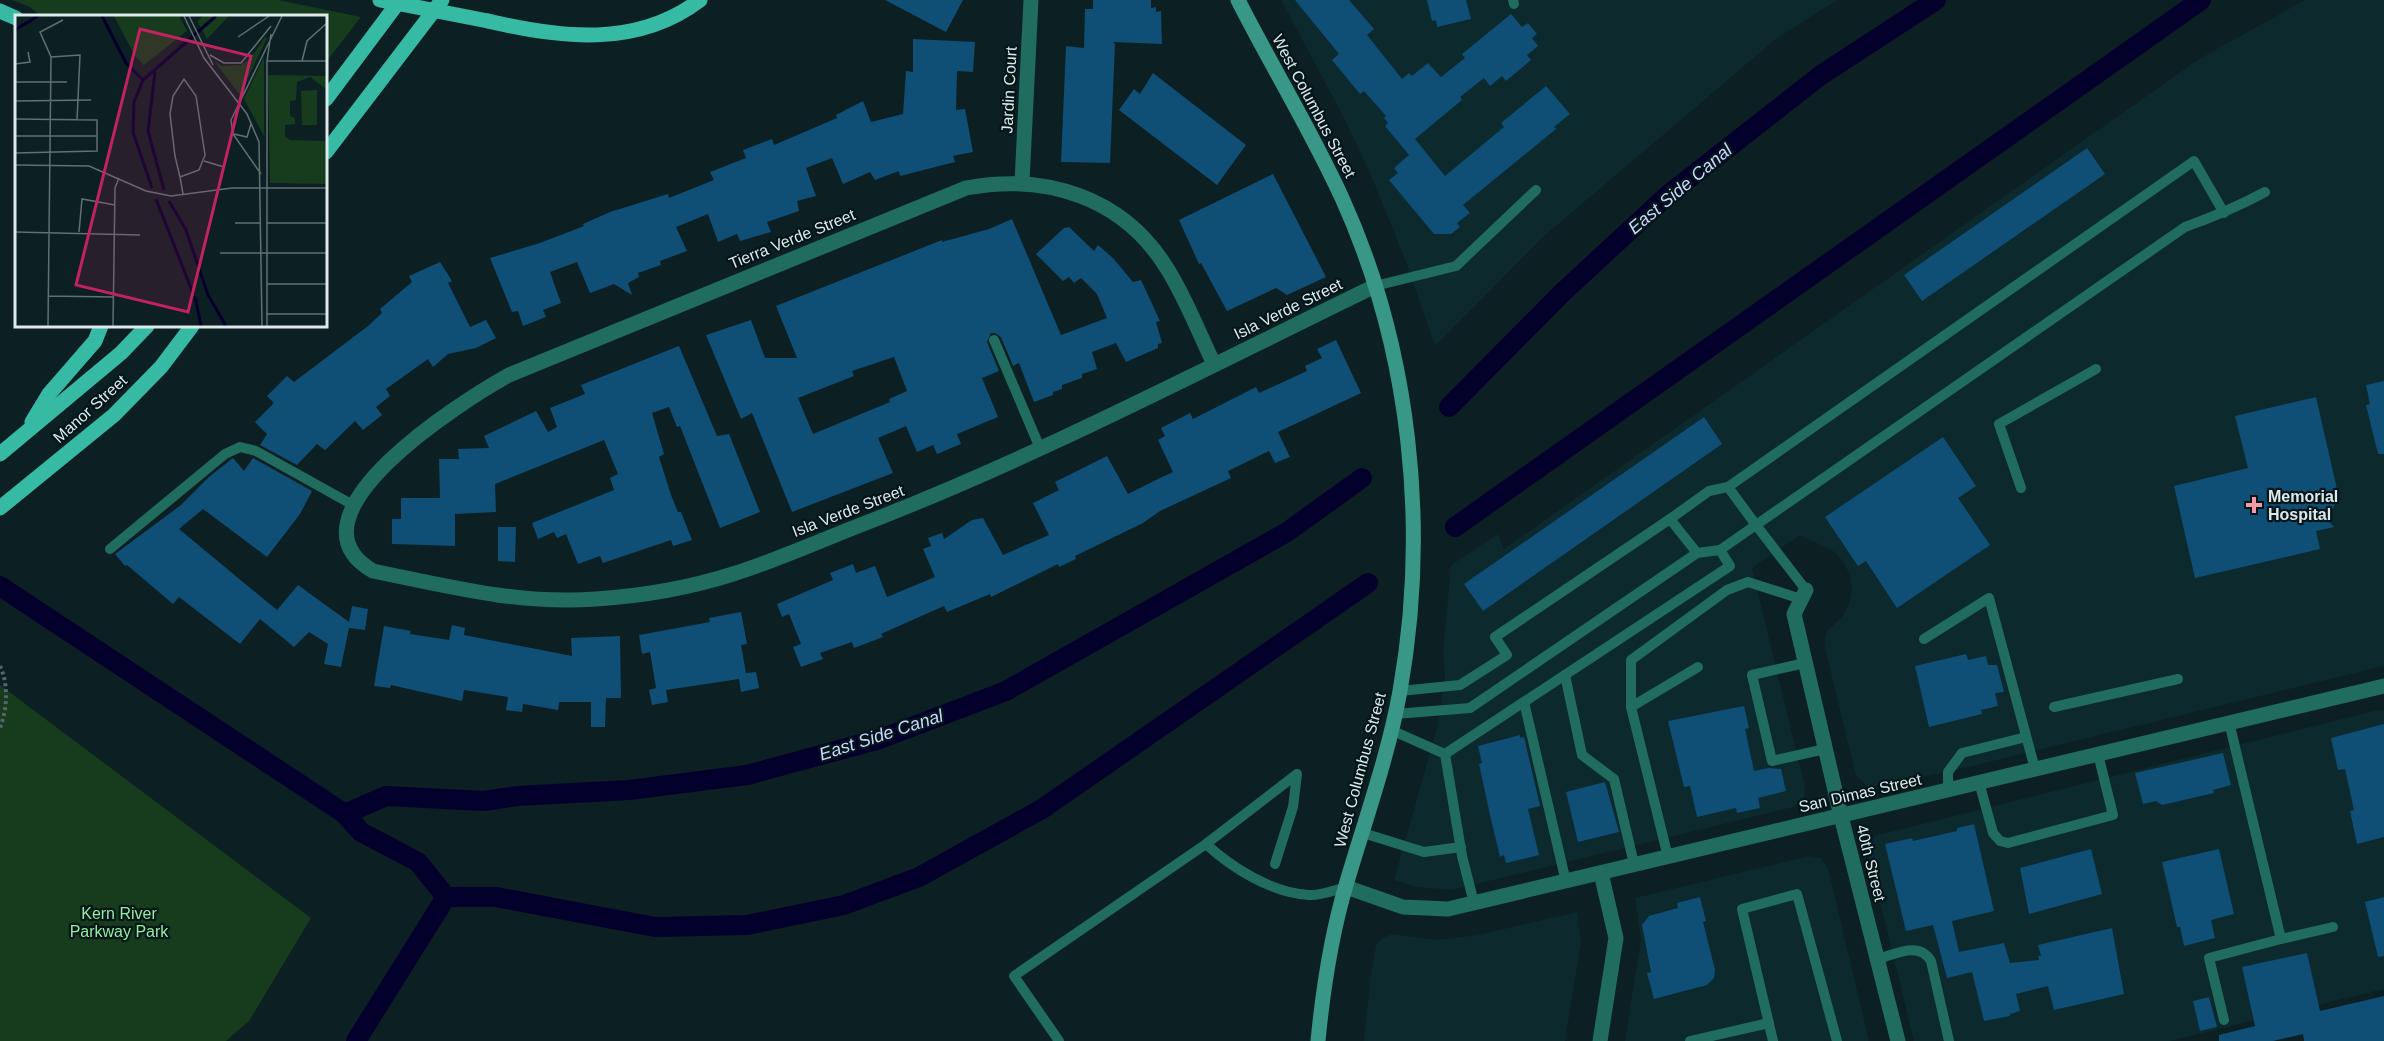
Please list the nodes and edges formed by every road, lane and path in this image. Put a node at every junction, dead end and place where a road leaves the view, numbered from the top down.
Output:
1 (380, 0) edge
2 (400, 0) edge
3 (442, 0) edge
4 (700, 0) edge
5 (1031, 0) edge
6 (1238, 0) edge
7 (0, 11) edge
8 (15, 18) edge
9 (327, 98) edge
10 (327, 151) edge
11 (1022, 182) junction
12 (1536, 190) dead end
13 (2265, 192) dead end
14 (2224, 213) junction
15 (1375, 286) junction
16 (101, 327) edge
17 (146, 327) edge
18 (191, 327) edge
19 (994, 340) dead end
20 (1215, 364) junction
21 (2096, 369) dead end
22 (26, 432) junction
23 (1040, 448) junction
24 (0, 454) edge
25 (1728, 487) junction
26 (2021, 488) dead end
27 (353, 506) junction
28 (0, 508) edge
29 (1670, 519) junction
30 (1756, 525) junction
31 (110, 549) dead end
32 (1720, 550) junction
33 (1697, 553) junction
34 (1803, 594) junction
35 (1924, 639) dead end
36 (1805, 663) junction
37 (0, 666) edge
38 (1698, 667) dead end
39 (1564, 675) junction
40 (2178, 679) dead end
41 (2384, 686) edge
42 (1400, 691) junction
43 (1524, 702) junction
44 (1631, 707) junction
45 (2054, 707) dead end
46 (1395, 714) junction
47 (2229, 722) junction
48 (0, 728) edge
49 (1391, 730) junction
50 (2026, 737) junction
51 (1825, 749) junction
52 (1445, 754) junction
53 (2098, 754) junction
54 (2035, 769) junction
55 (1979, 782) junction
56 (1948, 790) junction
57 (1841, 816) junction
58 (1363, 833) junction
59 (1206, 844) junction
60 (1461, 847) junction
61 (1668, 857) junction
62 (1275, 864) dead end
63 (1634, 864) junction
64 (1601, 873) junction
65 (1566, 882) junction
66 (1346, 887) junction
67 (1474, 903) junction
68 (2333, 927) dead end
69 (2281, 939) junction
70 (1877, 959) junction
71 (2224, 1020) dead end
72 (1769, 1023) junction
73 (1059, 1041) edge
74 (1318, 1041) edge
75 (1600, 1041) edge
76 (1690, 1041) edge
77 (1773, 1041) edge
78 (1837, 1041) edge
79 (1898, 1041) edge
80 (1949, 1041) edge

1 - 4 main road, bridge
2 - 9 main road
3 - 10 main road
5 - 11 street, Jardin Court
6 - 15 main road, West Columbus Street
7 - 8 main road
11 - 20 street, Tierra Verde Street
11 - 27 street, Tierra Verde Street
12 - 15 lane
13 - 14 lane
14 - 25 lane
14 - 30 lane
15 - 20 street, Isla Verde Street
15 - 42 main road, West Columbus Street
16 - 22 main road
17 - 22 main road, Manor Street
18 - 28 main road, Manor Street
19 - 23 lane
20 - 23 street, Isla Verde Street
21 - 26 lane
22 - 24 main road, Manor Street
23 - 27 street, Isla Verde Street
25 - 29 lane
25 - 30 lane
27 - 31 lane
29 - 33 lane
29 - 42 lane
30 - 32 lane
30 - 34 lane
32 - 33 lane
32 - 39 lane
33 - 46 lane
34 - 36 street, 40th Street
34 - 44 lane
35 - 50 lane
36 - 51 street, 40th Street
36 - 51 lane
37 - 48 path
38 - 44 lane
39 - 43 lane
39 - 63 lane
40 - 45 lane
41 - 47 street, San Dimas Street
42 - 46 main road, West Columbus Street
43 - 52 lane
43 - 65 lane
44 - 61 lane
46 - 49 main road, West Columbus Street
47 - 53 street, San Dimas Street
47 - 69 lane
49 - 52 lane
49 - 58 main road, West Columbus Street
50 - 54 lane
50 - 56 lane
51 - 57 street, 40th Street
52 - 60 lane
53 - 54 street, San Dimas Street
53 - 55 lane
54 - 55 street, San Dimas Street
55 - 56 street, San Dimas Street
56 - 57 street, San Dimas Street
57 - 61 street, San Dimas Street
57 - 70 street, 40th Street
58 - 60 lane
58 - 66 main road, West Columbus Street
59 - 62 lane
59 - 66 lane
59 - 73 lane
60 - 67 lane
61 - 63 street, San Dimas Street
63 - 64 street, San Dimas Street
64 - 65 street, San Dimas Street
64 - 75 street
65 - 67 street, San Dimas Street
66 - 67 street, San Dimas Street
66 - 74 main road, West Columbus Street
68 - 69 lane
69 - 71 lane
70 - 79 street, 40th Street
70 - 80 lane
72 - 76 lane
72 - 77 lane
72 - 78 lane

